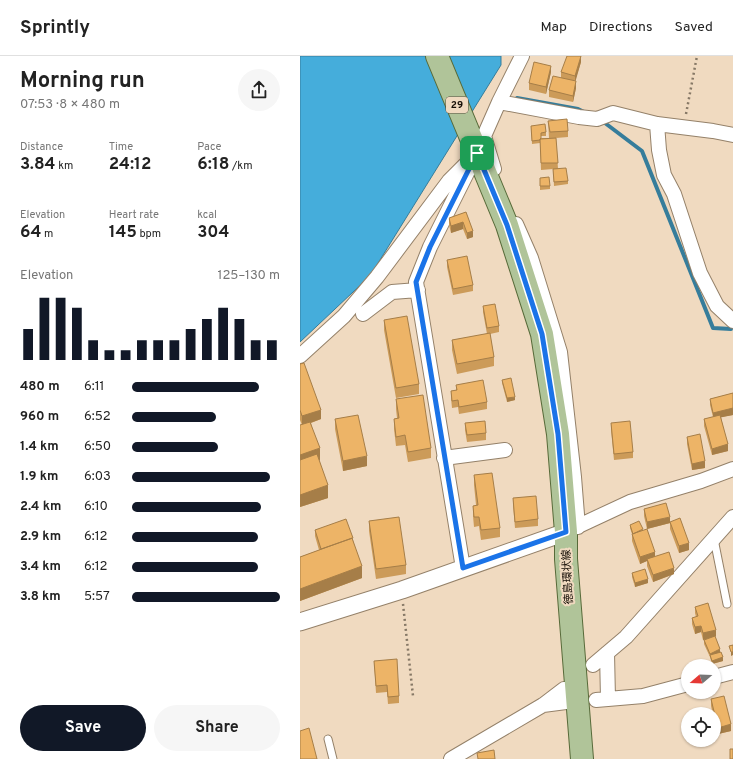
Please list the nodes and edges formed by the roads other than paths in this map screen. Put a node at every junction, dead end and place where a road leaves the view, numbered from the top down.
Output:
1 (437, 56) edge
2 (522, 56) edge
3 (499, 102) junction
4 (657, 124) junction
5 (733, 136) edge
6 (477, 153) junction
7 (418, 290) junction
8 (363, 314) dead end
9 (733, 320) edge
10 (300, 356) edge
11 (505, 450) dead end
12 (444, 458) junction
13 (733, 469) edge
14 (733, 517) edge
15 (572, 529) junction
16 (714, 539) junction
17 (463, 568) junction
18 (727, 604) dead end
19 (300, 622) edge
20 (607, 653) junction
21 (592, 665) dead end
22 (733, 672) edge
23 (721, 675) edge
24 (681, 686) edge
25 (565, 695) dead end
26 (328, 739) dead end
27 (333, 759) edge
28 (451, 759) edge
29 (582, 759) edge

1 - 6 main road, 徳島環状線 / 29
2 - 3 street
3 - 4 street
3 - 15 street
4 - 5 street
4 - 9 street
6 - 7 street
6 - 10 street
6 - 15 main road, 徳島環状線 / 29
7 - 8 street
7 - 12 street
11 - 12 street
12 - 17 street
13 - 15 street
14 - 16 street
15 - 17 street
15 - 29 main road, 徳島環状線 / 29
16 - 18 lane
16 - 20 street
17 - 19 street
20 - 21 street
20 - 24 street
22 - 23 street
25 - 28 street
26 - 27 lane

